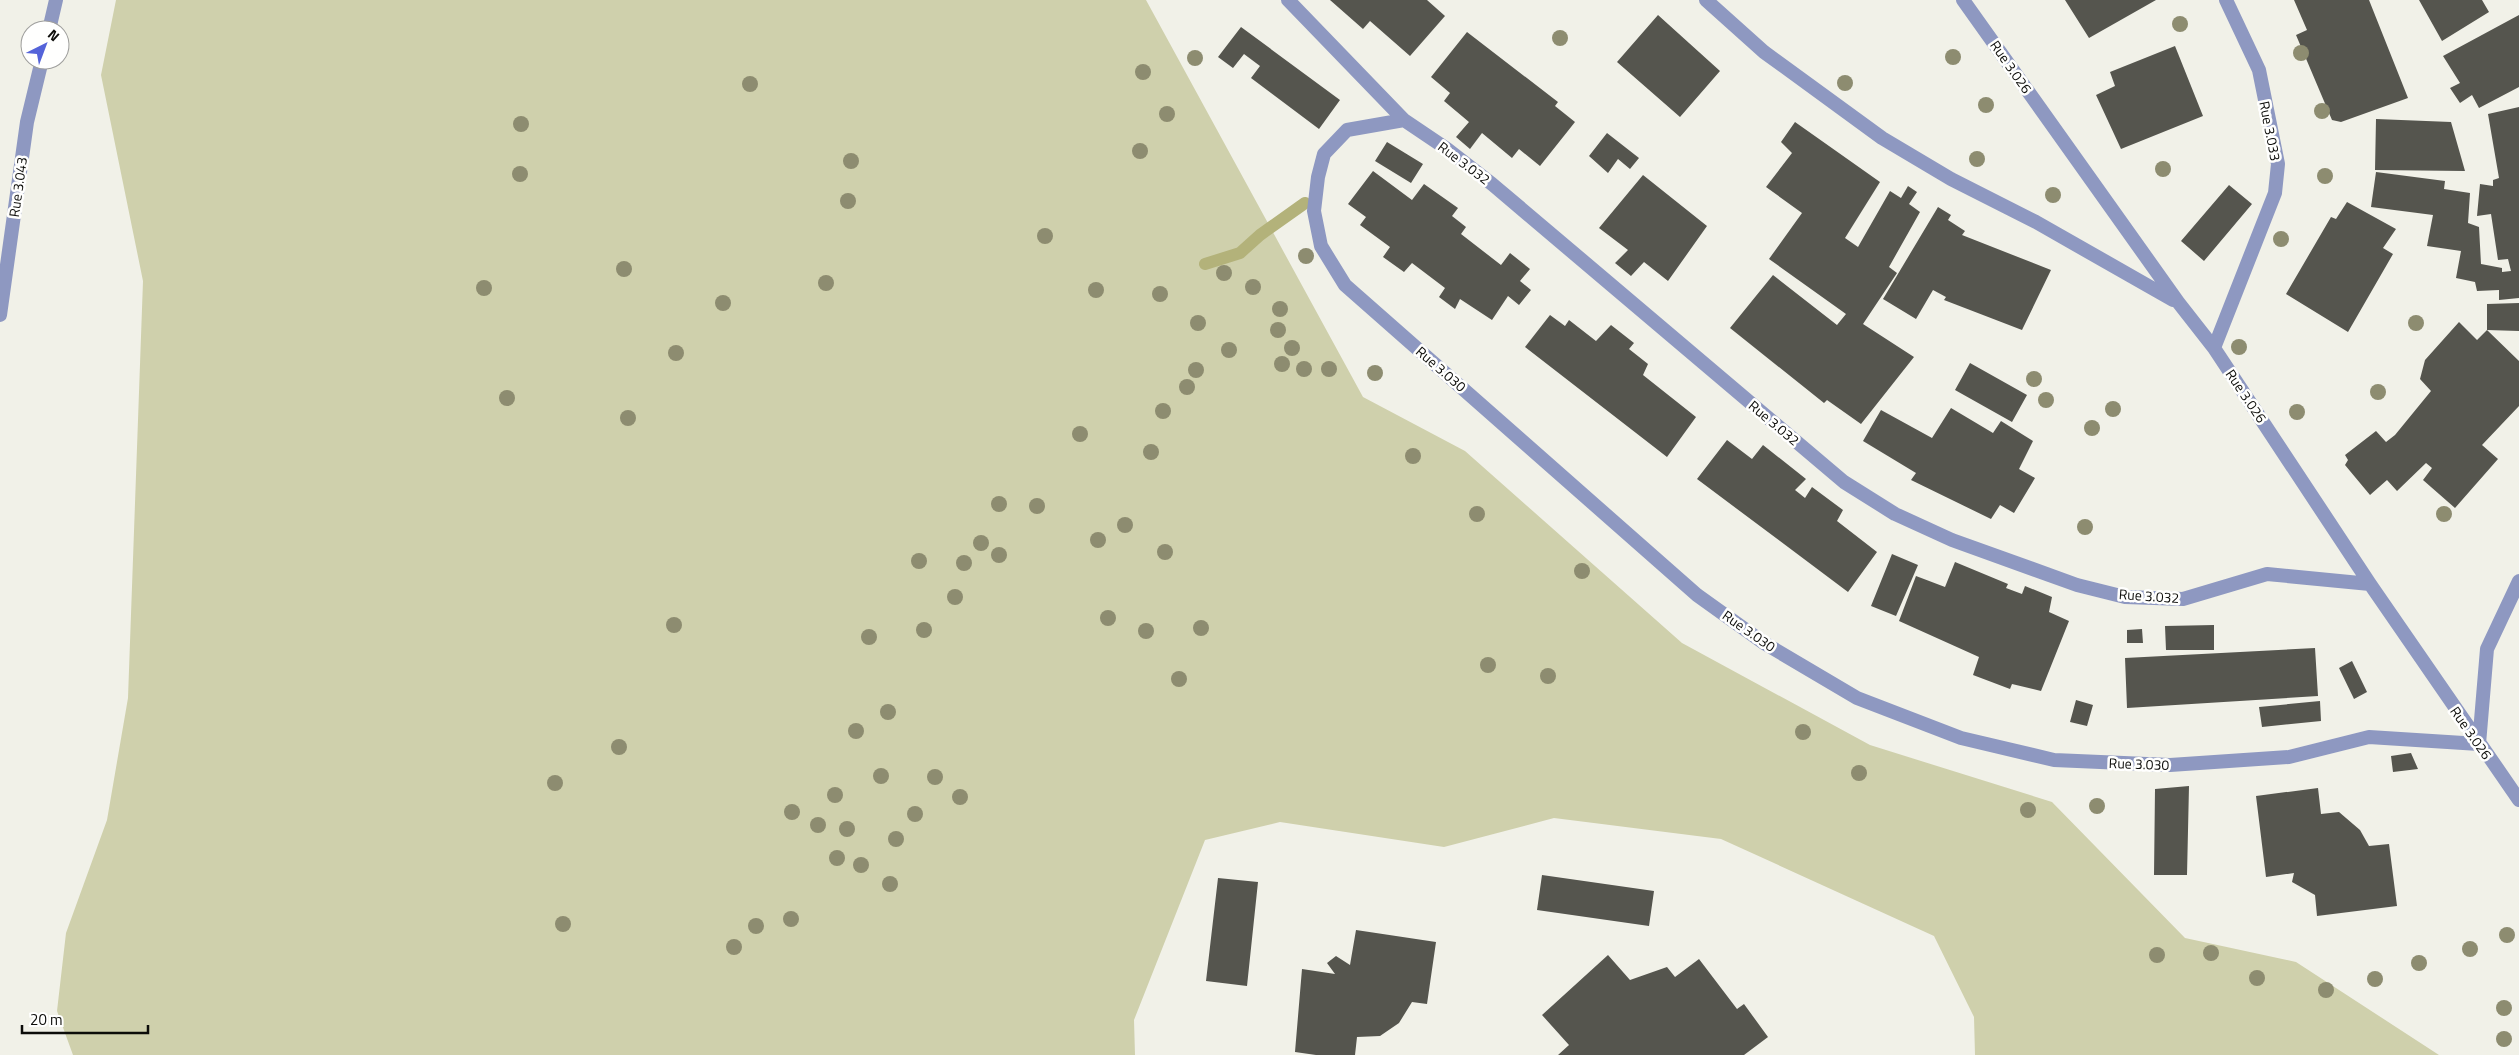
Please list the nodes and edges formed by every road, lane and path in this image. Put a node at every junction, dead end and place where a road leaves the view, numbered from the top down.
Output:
1 (56, 0) edge
2 (1288, 0) edge
3 (1706, 0) edge
4 (1963, 0) edge
5 (2226, 0) edge
6 (51, 20) edge
7 (40, 70) edge
8 (1404, 120) junction
9 (2178, 302) junction
10 (0, 315) edge
11 (2214, 348) junction
12 (2519, 582) edge
13 (2370, 584) junction
14 (2479, 744) junction
15 (2519, 800) edge

1 - 6 street
2 - 8 street, Rue 3.032
3 - 9 street
4 - 9 street, Rue 3.026
5 - 11 street, Rue 3.033
7 - 10 street, Rue 3.043
8 - 13 street, Rue 3.032
8 - 14 street, Rue 3.030
9 - 11 street, Rue 3.026
11 - 13 street, Rue 3.026
12 - 14 street
13 - 14 street, Rue 3.026
14 - 15 street, Rue 3.026

